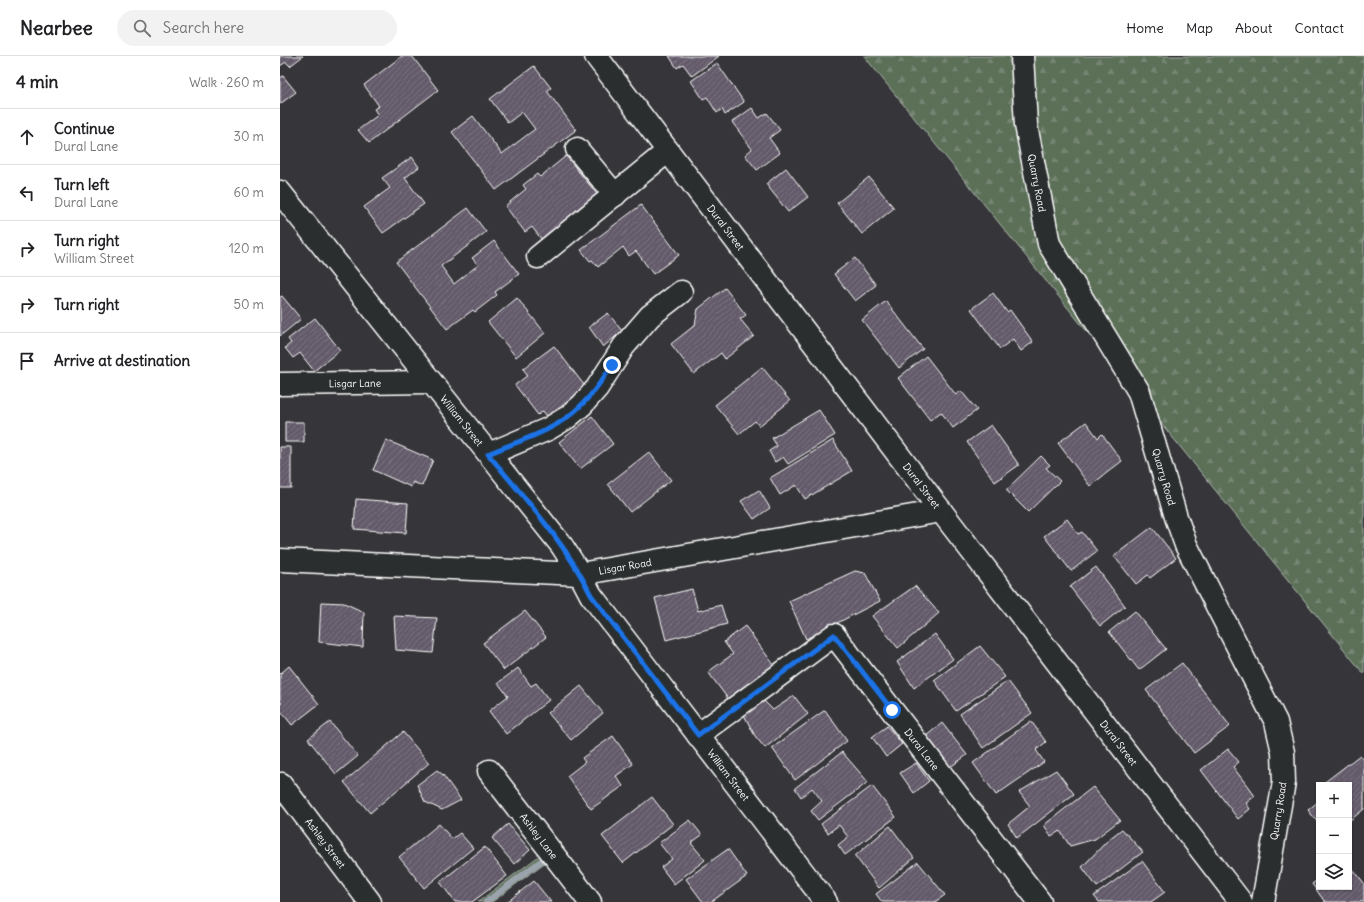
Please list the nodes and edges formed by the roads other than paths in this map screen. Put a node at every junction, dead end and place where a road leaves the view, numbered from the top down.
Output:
1 (1022, 56) edge
2 (602, 60) edge
3 (577, 149) dead end
4 (668, 151) junction
5 (280, 192) edge
6 (615, 195) junction
7 (538, 257) dead end
8 (681, 292) dead end
9 (431, 382) junction
10 (280, 384) edge
11 (488, 454) junction
12 (941, 511) junction
13 (280, 560) edge
14 (580, 574) junction
15 (698, 735) junction
16 (488, 771) dead end
17 (281, 784) edge
18 (370, 902) edge
19 (590, 902) edge
20 (826, 902) edge
21 (1040, 902) edge
22 (1241, 902) edge
23 (1263, 902) edge

1 - 23 street, Quarry Road
2 - 4 street, Dural Street
3 - 6 street
4 - 6 street
4 - 12 street, Dural Street
5 - 9 street, William Street
6 - 7 street
8 - 11 street
9 - 10 street, Lisgar Lane
9 - 11 street, William Street
11 - 14 street, William Street
12 - 14 street, Lisgar Road
12 - 22 street, Dural Street
13 - 14 street, Lisgar Road
14 - 15 street, William Street
15 - 20 street, William Street
15 - 21 street, Dural Lane
16 - 19 street, Ashley Lane
17 - 18 street, Ashley Street

